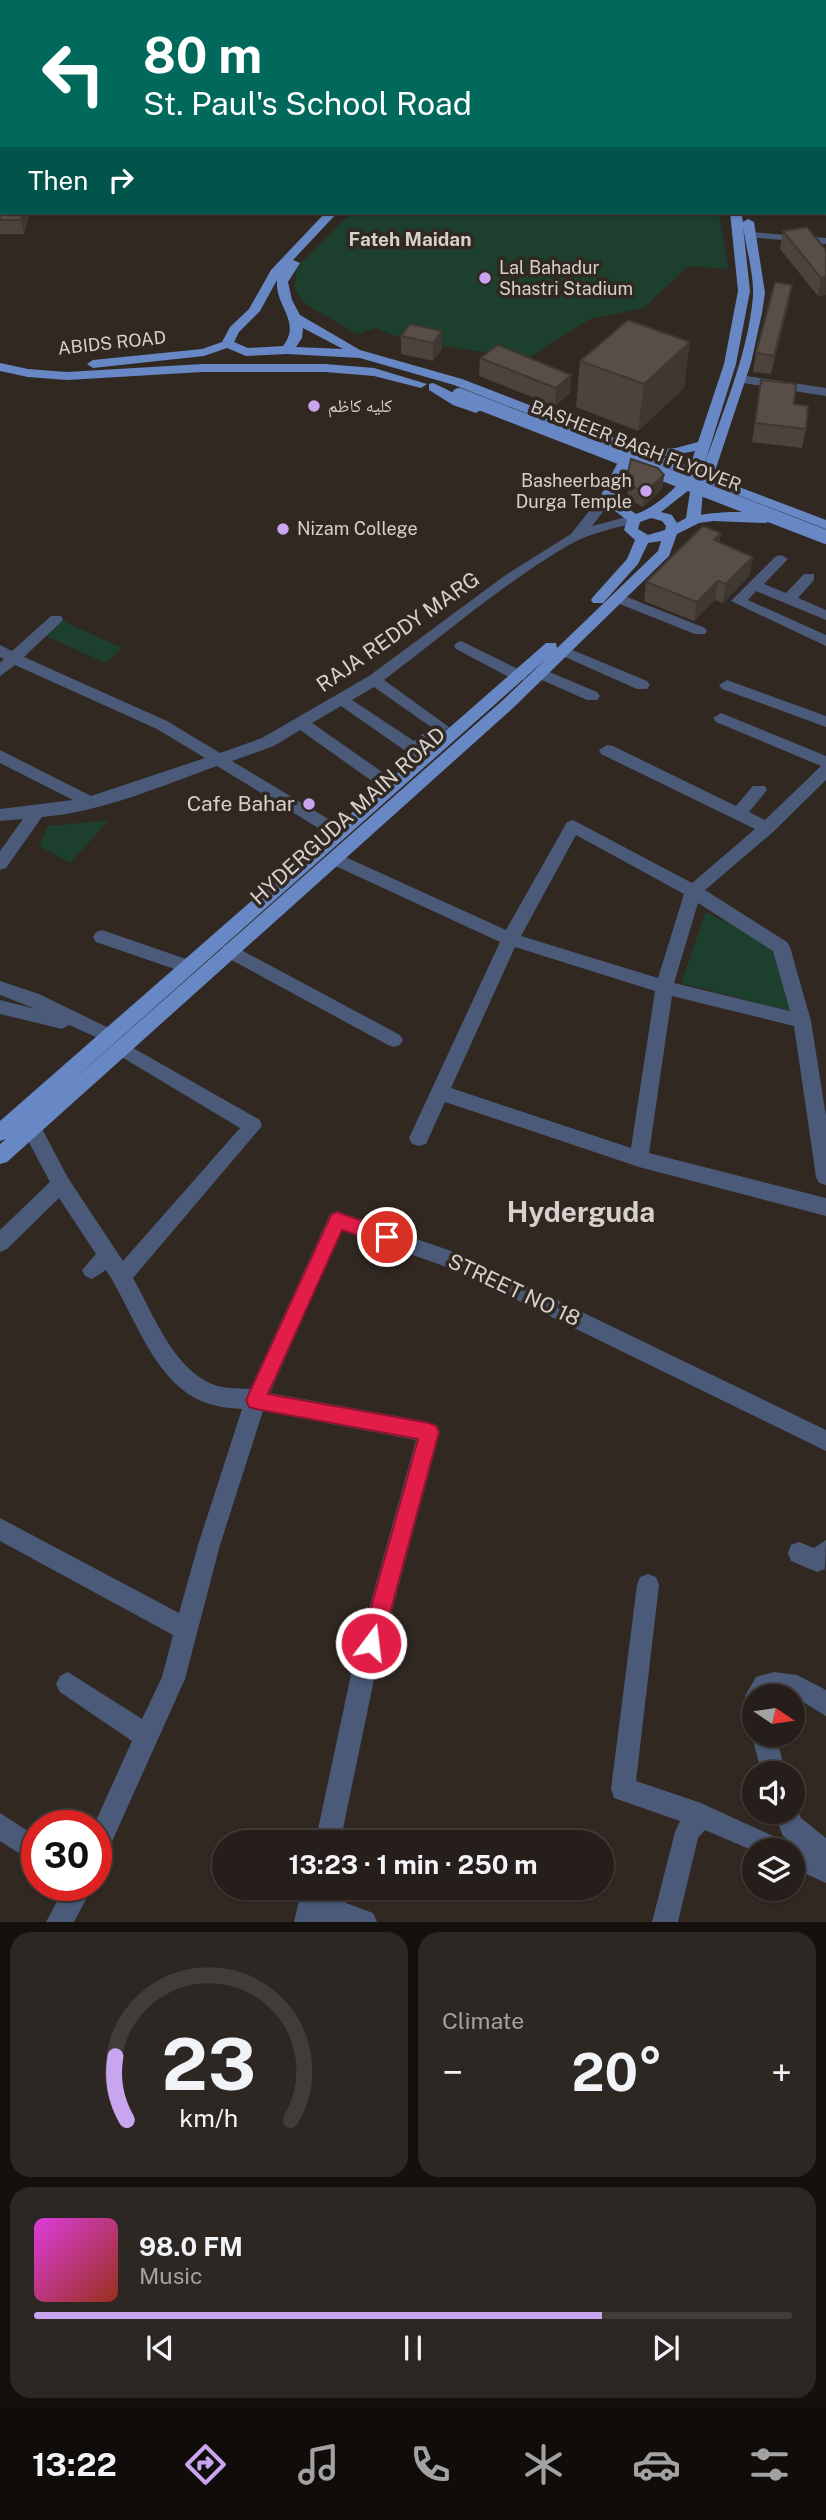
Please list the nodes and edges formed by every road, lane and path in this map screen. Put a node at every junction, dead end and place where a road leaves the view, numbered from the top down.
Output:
1 (330, 214) edge
2 (339, 214) edge
3 (736, 214) edge
4 (747, 214) edge
5 (751, 235) junction
6 (826, 241) edge
7 (744, 285) junction
8 (758, 286) junction
9 (254, 310) junction
10 (294, 317) junction
11 (227, 344) junction
12 (288, 350) junction
13 (244, 352) junction
14 (361, 354) junction
15 (0, 358) edge
16 (0, 367) edge
17 (266, 367) junction
18 (202, 368) junction
19 (740, 379) junction
20 (435, 382) junction
21 (826, 392) edge
22 (462, 393) junction
23 (704, 443) junction
24 (638, 451) junction
25 (624, 464) junction
26 (700, 477) junction
27 (691, 489) junction
28 (606, 499) junction
29 (650, 514) junction
30 (634, 519) junction
31 (766, 519) junction
32 (692, 521) junction
33 (826, 527) edge
34 (673, 533) junction
35 (577, 535) junction
36 (826, 537) edge
37 (643, 538) junction
38 (826, 542) edge
39 (781, 559) dead end
40 (808, 576) dead end
41 (754, 585) junction
42 (617, 598) junction
43 (794, 601) junction
44 (826, 615) edge
45 (56, 619) dead end
46 (781, 621) junction
47 (700, 631) dead end
48 (826, 641) edge
49 (461, 646) dead end
50 (0, 650) edge
51 (563, 651) junction
52 (14, 659) junction
53 (0, 671) edge
54 (540, 673) junction
55 (519, 676) junction
56 (374, 680) junction
57 (642, 685) dead end
58 (727, 685) dead end
59 (592, 696) dead end
60 (341, 700) junction
61 (721, 718) dead end
62 (826, 722) edge
63 (300, 723) junction
64 (607, 750) dead end
65 (421, 753) junction
66 (0, 756) edge
67 (217, 759) junction
68 (826, 762) edge
69 (826, 770) edge
70 (392, 787) junction
71 (760, 790) dead end
72 (90, 802) junction
73 (36, 813) junction
74 (739, 814) junction
75 (0, 815) edge
76 (767, 828) junction
77 (339, 833) junction
78 (335, 859) junction
79 (0, 864) edge
80 (693, 891) junction
81 (102, 937) dead end
82 (510, 939) junction
83 (230, 951) junction
84 (186, 967) junction
85 (664, 987) junction
86 (0, 988) edge
87 (0, 1007) edge
88 (802, 1021) junction
89 (109, 1038) junction
90 (394, 1040) dead end
91 (439, 1092) junction
92 (25, 1122) junction
93 (0, 1133) edge
94 (419, 1138) dead end
95 (0, 1156) edge
96 (639, 1159) junction
97 (826, 1177) edge
98 (61, 1184) junction
99 (826, 1207) edge
100 (0, 1243) edge
101 (108, 1256) junction
102 (92, 1270) dead end
103 (122, 1277) junction
104 (256, 1400) junction
105 (826, 1441) edge
106 (0, 1529) edge
107 (826, 1552) edge
108 (799, 1553) dead end
109 (648, 1586) dead end
110 (186, 1629) junction
111 (68, 1684) dead end
112 (770, 1684) edge
113 (789, 1684) edge
114 (805, 1691) edge
115 (826, 1704) edge
116 (147, 1736) junction
117 (112, 1813) edge
118 (701, 1815) junction
119 (791, 1824) edge
120 (0, 1825) edge
121 (330, 1830) edge
122 (753, 1838) edge
123 (21, 1841) edge
124 (826, 1854) edge
125 (805, 1860) edge
126 (826, 1870) edge
127 (70, 1901) edge
128 (320, 1903) edge
129 (59, 1922) edge
130 (363, 1922) edge
131 (665, 1922) edge

1 - 9 main road
2 - 10 main road
3 - 7 main road
4 - 5 main road
5 - 6 street
5 - 8 main road
7 - 8 main road
7 - 23 main road
8 - 19 main road
9 - 10 main road
9 - 11 main road
10 - 12 main road
10 - 14 main road
11 - 13 main road
11 - 15 main road, ABIDS ROAD
12 - 13 main road
12 - 14 main road
13 - 17 main road
13 - 18 main road
14 - 20 main road
16 - 18 main road
17 - 18 main road
17 - 20 main road
19 - 21 street
19 - 26 main road
20 - 22 main road, BASHEER BAGH FLYOVER
20 - 24 main road
20 - 25 main road
22 - 33 main road, BASHEER BAGH FLYOVER
22 - 36 main road, BASHEER BAGH FLYOVER, bridge
23 - 24 main road
23 - 26 main road
24 - 25 main road
24 - 26 main road
25 - 27 main road
25 - 28 main road
26 - 27 main road
26 - 33 main road
27 - 29 main road, RAJA REDDY MARG
27 - 31 main road
27 - 32 main road
28 - 30 main road
28 - 35 street
29 - 30 main road, RAJA REDDY MARG
29 - 34 main road
30 - 35 street, RAJA REDDY MARG
30 - 37 main road
31 - 32 main road
31 - 38 main road
32 - 34 main road, HYDERGUDA MAIN ROAD
34 - 37 main road
34 - 42 main road, HYDERGUDA MAIN ROAD
35 - 56 street, RAJA REDDY MARG
37 - 55 main road, HYDERGUDA MAIN ROAD
39 - 41 street
40 - 43 street
41 - 43 street
41 - 46 street
42 - 47 street
42 - 51 main road, HYDERGUDA MAIN ROAD
43 - 44 street
43 - 46 street
45 - 52 street
46 - 48 street
49 - 55 street
50 - 52 street
51 - 54 main road, HYDERGUDA MAIN ROAD
51 - 57 street
52 - 53 street
52 - 67 street
54 - 59 street
54 - 78 main road, HYDERGUDA MAIN ROAD
55 - 65 main road, HYDERGUDA MAIN ROAD
56 - 60 street, RAJA REDDY MARG
56 - 65 street
58 - 62 street
60 - 63 street, RAJA REDDY MARG
60 - 65 street
61 - 68 street
63 - 67 street, RAJA REDDY MARG
63 - 70 street
64 - 74 street
65 - 70 main road, HYDERGUDA MAIN ROAD
66 - 72 street
67 - 72 street, RAJA REDDY MARG
67 - 77 street
69 - 76 street
70 - 77 main road, HYDERGUDA MAIN ROAD
71 - 74 street
72 - 73 street, RAJA REDDY MARG
73 - 75 street, RAJA REDDY MARG
73 - 79 street
74 - 76 street
76 - 80 street
77 - 84 main road, HYDERGUDA MAIN ROAD
78 - 82 street
78 - 83 main road, HYDERGUDA MAIN ROAD
80 - 82 street
80 - 85 street
80 - 88 street
81 - 84 street
82 - 85 street
82 - 91 street
83 - 89 main road, HYDERGUDA MAIN ROAD
83 - 90 street
84 - 89 main road, HYDERGUDA MAIN ROAD
85 - 88 street
85 - 96 street
86 - 89 street
87 - 89 street
88 - 97 street
89 - 92 main road, HYDERGUDA MAIN ROAD
89 - 103 street
91 - 94 street
91 - 96 street
92 - 93 main road, HYDERGUDA MAIN ROAD
92 - 95 main road, HYDERGUDA MAIN ROAD
92 - 98 street
96 - 99 street
98 - 100 street
98 - 101 street
101 - 102 street
101 - 103 street
103 - 104 street
104 - 105 street, STREET NO 18
104 - 110 street
104 - 121 street
106 - 110 street
107 - 108 street
109 - 118 street
110 - 116 street
111 - 116 street
112 - 113 street
114 - 115 street
116 - 117 street
118 - 122 street
118 - 131 street
119 - 124 street
120 - 123 street
125 - 126 street
127 - 129 street
128 - 130 street

